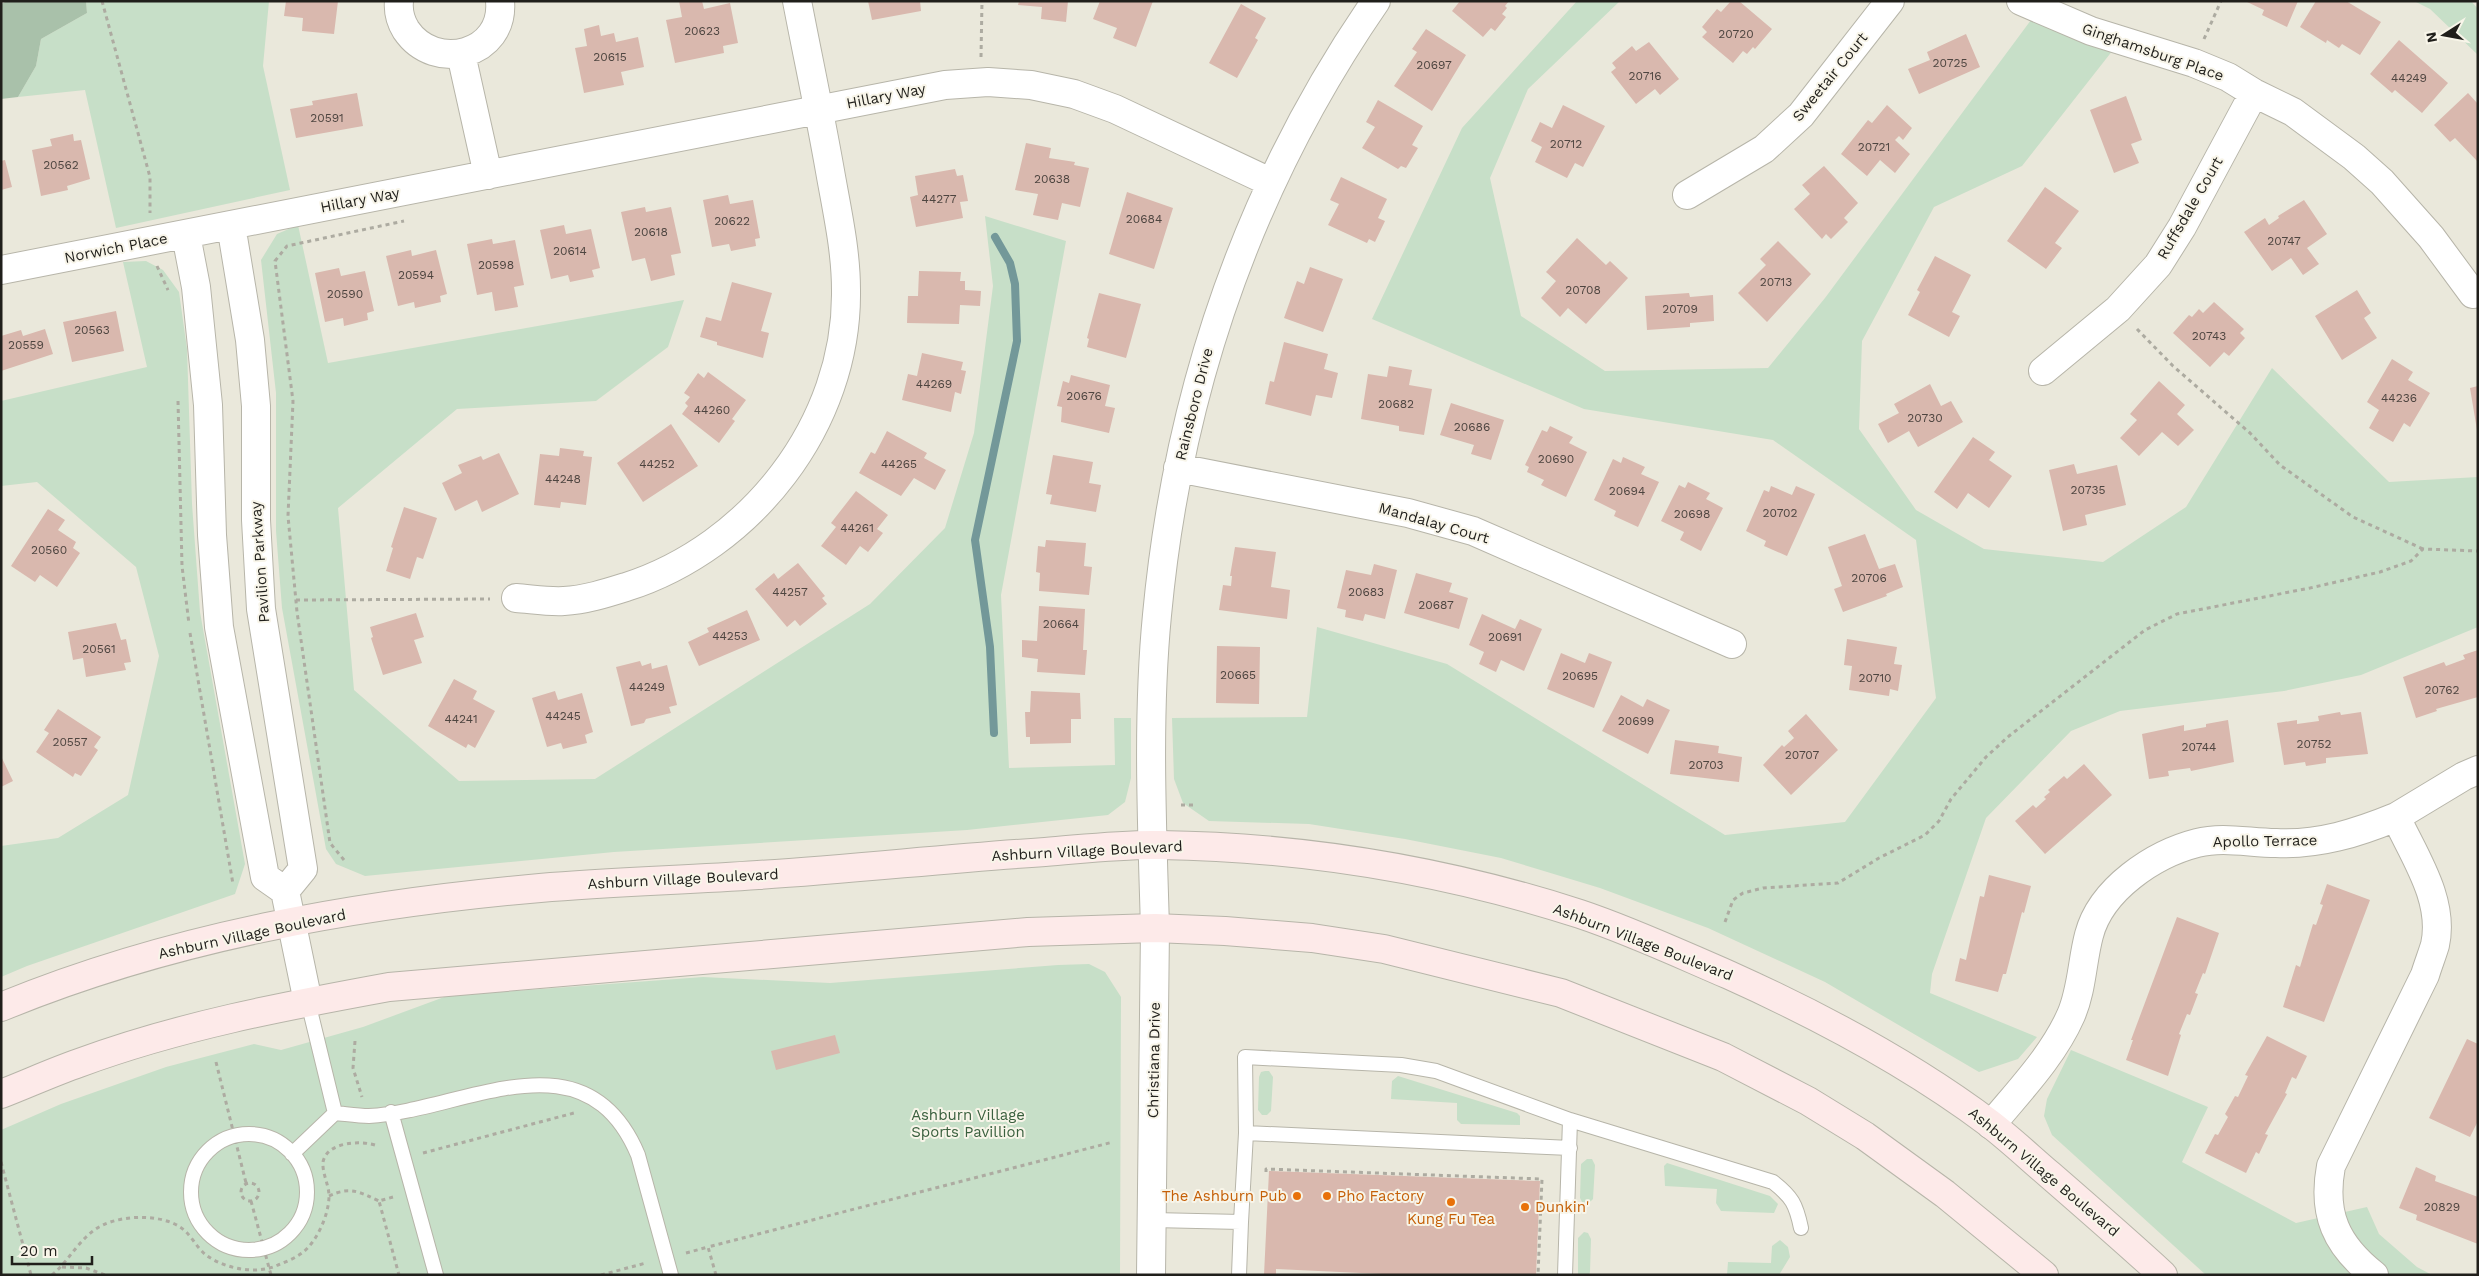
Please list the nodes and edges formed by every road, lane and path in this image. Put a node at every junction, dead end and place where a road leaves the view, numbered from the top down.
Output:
1 (102, 1) edge
2 (399, 1) edge
3 (500, 1) edge
4 (797, 1) edge
5 (982, 1) edge
6 (1376, 1) edge
7 (1890, 1) edge
8 (2021, 1) edge
9 (2221, 1) edge
10 (461, 54) junction
11 (2194, 63) junction
12 (981, 82) junction
13 (2254, 93) junction
14 (819, 108) junction
15 (488, 175) junction
16 (1270, 182) junction
17 (1687, 195) dead end
18 (412, 220) dead end
19 (231, 225) junction
20 (186, 235) junction
21 (151, 240) junction
22 (1, 270) edge
23 (2474, 294) dead end
24 (2118, 309) junction
25 (2043, 371) dead end
26 (1178, 468) junction
27 (2423, 549) junction
28 (2478, 551) edge
29 (516, 598) joint
30 (296, 600) junction
31 (1732, 644) dead end
32 (2478, 770) edge
33 (1181, 805) dead end
34 (1197, 806) dead end
35 (2396, 817) junction
36 (1153, 844) junction
37 (344, 860) dead end
38 (285, 891) junction
39 (291, 922) junction
40 (1725, 922) dead end
41 (1155, 928) junction
42 (308, 1002) junction
43 (1, 1007) edge
44 (216, 1062) dead end
45 (1, 1094) edge
46 (602, 1106) junction
47 (392, 1112) junction
48 (335, 1113) junction
49 (1570, 1120) junction
50 (1991, 1125) junction
51 (1246, 1133) junction
52 (234, 1136) junction
53 (1113, 1142) dead end
54 (1570, 1148) junction
55 (382, 1153) dead end
56 (292, 1154) junction
57 (1, 1162) edge
58 (409, 1175) junction
59 (1266, 1179) dead end
60 (246, 1183) junction
61 (329, 1196) junction
62 (251, 1201) junction
63 (379, 1201) junction
64 (1153, 1220) junction
65 (1241, 1222) junction
66 (1802, 1228) dead end
67 (264, 1249) junction
68 (61, 1267) junction
69 (269, 1269) junction
70 (31, 1275) edge
71 (52, 1275) edge
72 (106, 1275) edge
73 (271, 1275) edge
74 (399, 1275) edge
75 (436, 1275) edge
76 (671, 1275) edge
77 (716, 1275) edge
78 (1152, 1275) edge
79 (1239, 1275) edge
80 (1538, 1275) edge
81 (1565, 1275) edge
82 (2044, 1275) edge
83 (2162, 1275) edge
84 (2374, 1275) edge

1 - 21 path
2 - 10 street
3 - 10 street
4 - 14 street
5 - 12 path
6 - 16 street, Rainsboro Drive
7 - 17 street, Sweetair Court
8 - 11 street, Ginghamsburg Place
9 - 11 path
10 - 15 street
11 - 13 street, Ginghamsburg Place
12 - 14 street, Hillary Way
12 - 16 street, Hillary Way
13 - 23 street, Ginghamsburg Place
13 - 24 street, Ruffsdale Court
14 - 15 street, Hillary Way
14 - 29 street
15 - 19 street, Hillary Way
16 - 26 street, Rainsboro Drive
18 - 30 path
19 - 20 street, Norwich Place
19 - 38 street, Pavilion Parkway
20 - 21 street, Norwich Place
20 - 38 street
21 - 22 street, Norwich Place
24 - 25 street, Ruffsdale Court
24 - 27 path
26 - 31 street, Mandalay Court
26 - 36 street, Rainsboro Drive
27 - 28 path
27 - 40 path
29 - 30 path
30 - 37 path
32 - 35 street, Apollo Terrace
33 - 34 path
35 - 50 street, Apollo Terrace
35 - 84 street
36 - 39 main road, Ashburn Village Boulevard
36 - 41 street, Christiana Drive
36 - 50 main road, Ashburn Village Boulevard
38 - 39 street
39 - 42 street
39 - 43 main road, Ashburn Village Boulevard
41 - 42 main road
41 - 64 street, Christiana Drive
41 - 82 main road
42 - 45 main road
42 - 48 lane
44 - 52 path
46 - 47 lane
46 - 58 path
46 - 76 lane
47 - 48 lane
47 - 58 lane
48 - 56 lane
49 - 51 lane
49 - 54 lane
49 - 66 lane
50 - 83 main road, Ashburn Village Boulevard
51 - 54 lane
51 - 65 lane
52 - 56 lane
52 - 60 path
52 - 67 lane
53 - 77 path
54 - 81 lane
55 - 61 path
56 - 67 lane
57 - 70 path
58 - 63 path
58 - 75 lane
59 - 80 path
60 - 62 path
60 - 62 path
61 - 63 path
61 - 69 path
62 - 67 path
63 - 74 path
64 - 65 lane
64 - 78 street, Christiana Drive
65 - 79 lane
67 - 69 path
68 - 69 path
68 - 71 path
68 - 72 path
69 - 73 path

